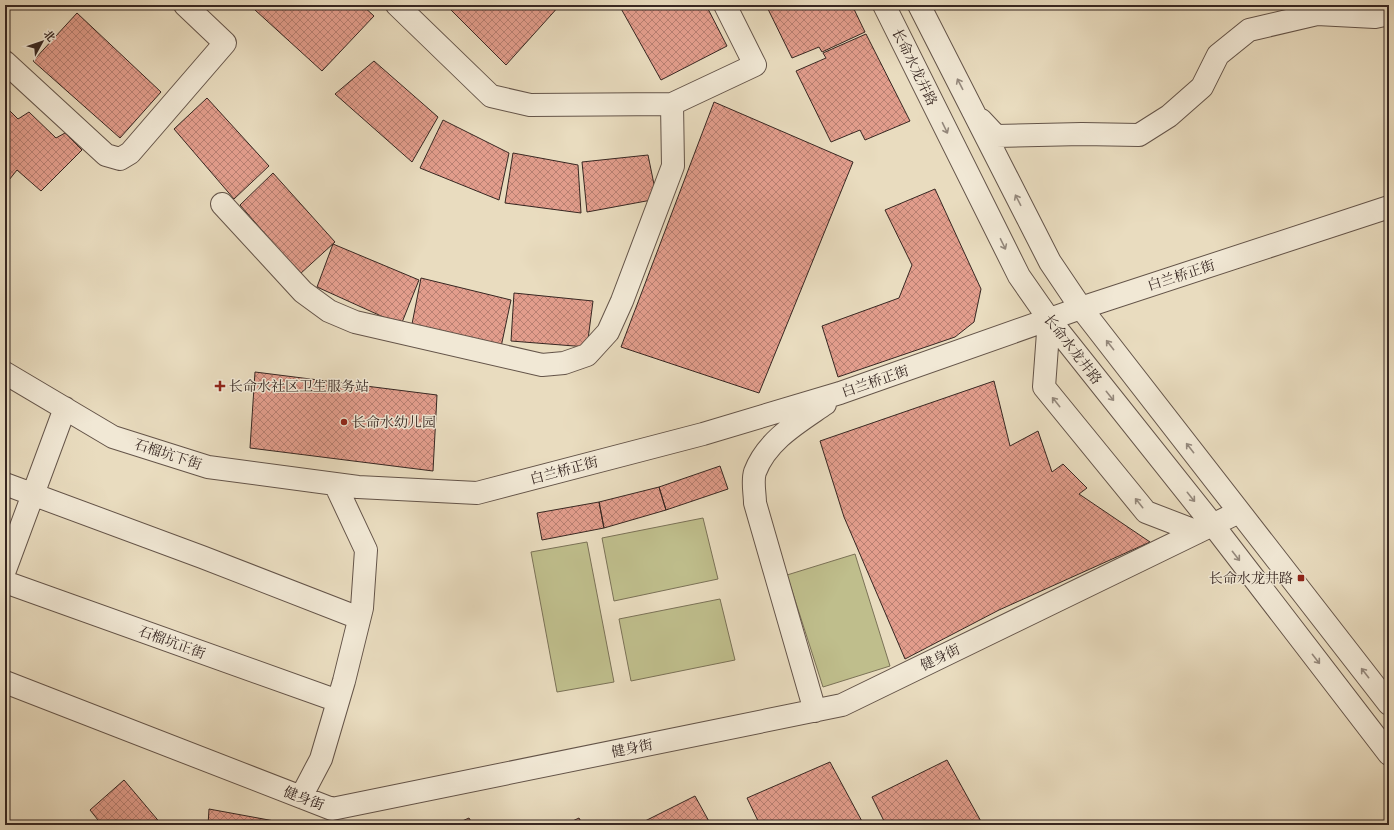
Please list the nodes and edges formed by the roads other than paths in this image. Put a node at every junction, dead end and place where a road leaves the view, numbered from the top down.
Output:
1 (185, 5) edge
2 (397, 5) edge
3 (725, 5) edge
4 (884, 5) edge
5 (919, 5) edge
6 (1382, 16) edge
7 (5, 62) edge
8 (672, 104) junction
9 (974, 112) junction
10 (222, 204) dead end
11 (1389, 207) edge
12 (1081, 308) junction
13 (1049, 319) junction
14 (5, 373) edge
15 (840, 393) junction
16 (65, 408) junction
17 (5, 484) edge
18 (342, 484) junction
19 (33, 494) junction
20 (1239, 512) junction
21 (1205, 528) junction
22 (5, 570) edge
23 (5, 582) edge
24 (359, 618) junction
25 (5, 682) edge
26 (338, 701) junction
27 (1389, 704) edge
28 (815, 710) junction
29 (1389, 754) edge
30 (301, 797) junction

1 - 7 street
2 - 8 street
3 - 8 street
4 -> 13 street, 长命水龙井路
9 -> 5 street
6 - 9 street
8 - 10 street
12 -> 9 street
11 - 12 street, 白兰桥正街
12 - 13 street, 白兰桥正街
20 -> 12 street
13 - 15 street, 白兰桥正街
13 -> 21 street, 长命水龙井路
21 -> 13 street
14 - 16 street, 石榴坑下街
15 - 18 street, 白兰桥正街
15 - 28 street
16 - 18 street, 石榴坑下街
16 - 19 street
17 - 19 street
18 - 24 street
19 - 22 street
19 - 24 street
20 - 21 street, 健身街
27 -> 20 street
21 - 28 street, 健身街
21 -> 29 street, 长命水龙井路
23 - 26 street, 石榴坑正街
24 - 26 street
25 - 30 street, 健身街
26 - 30 street
28 - 30 street, 健身街

